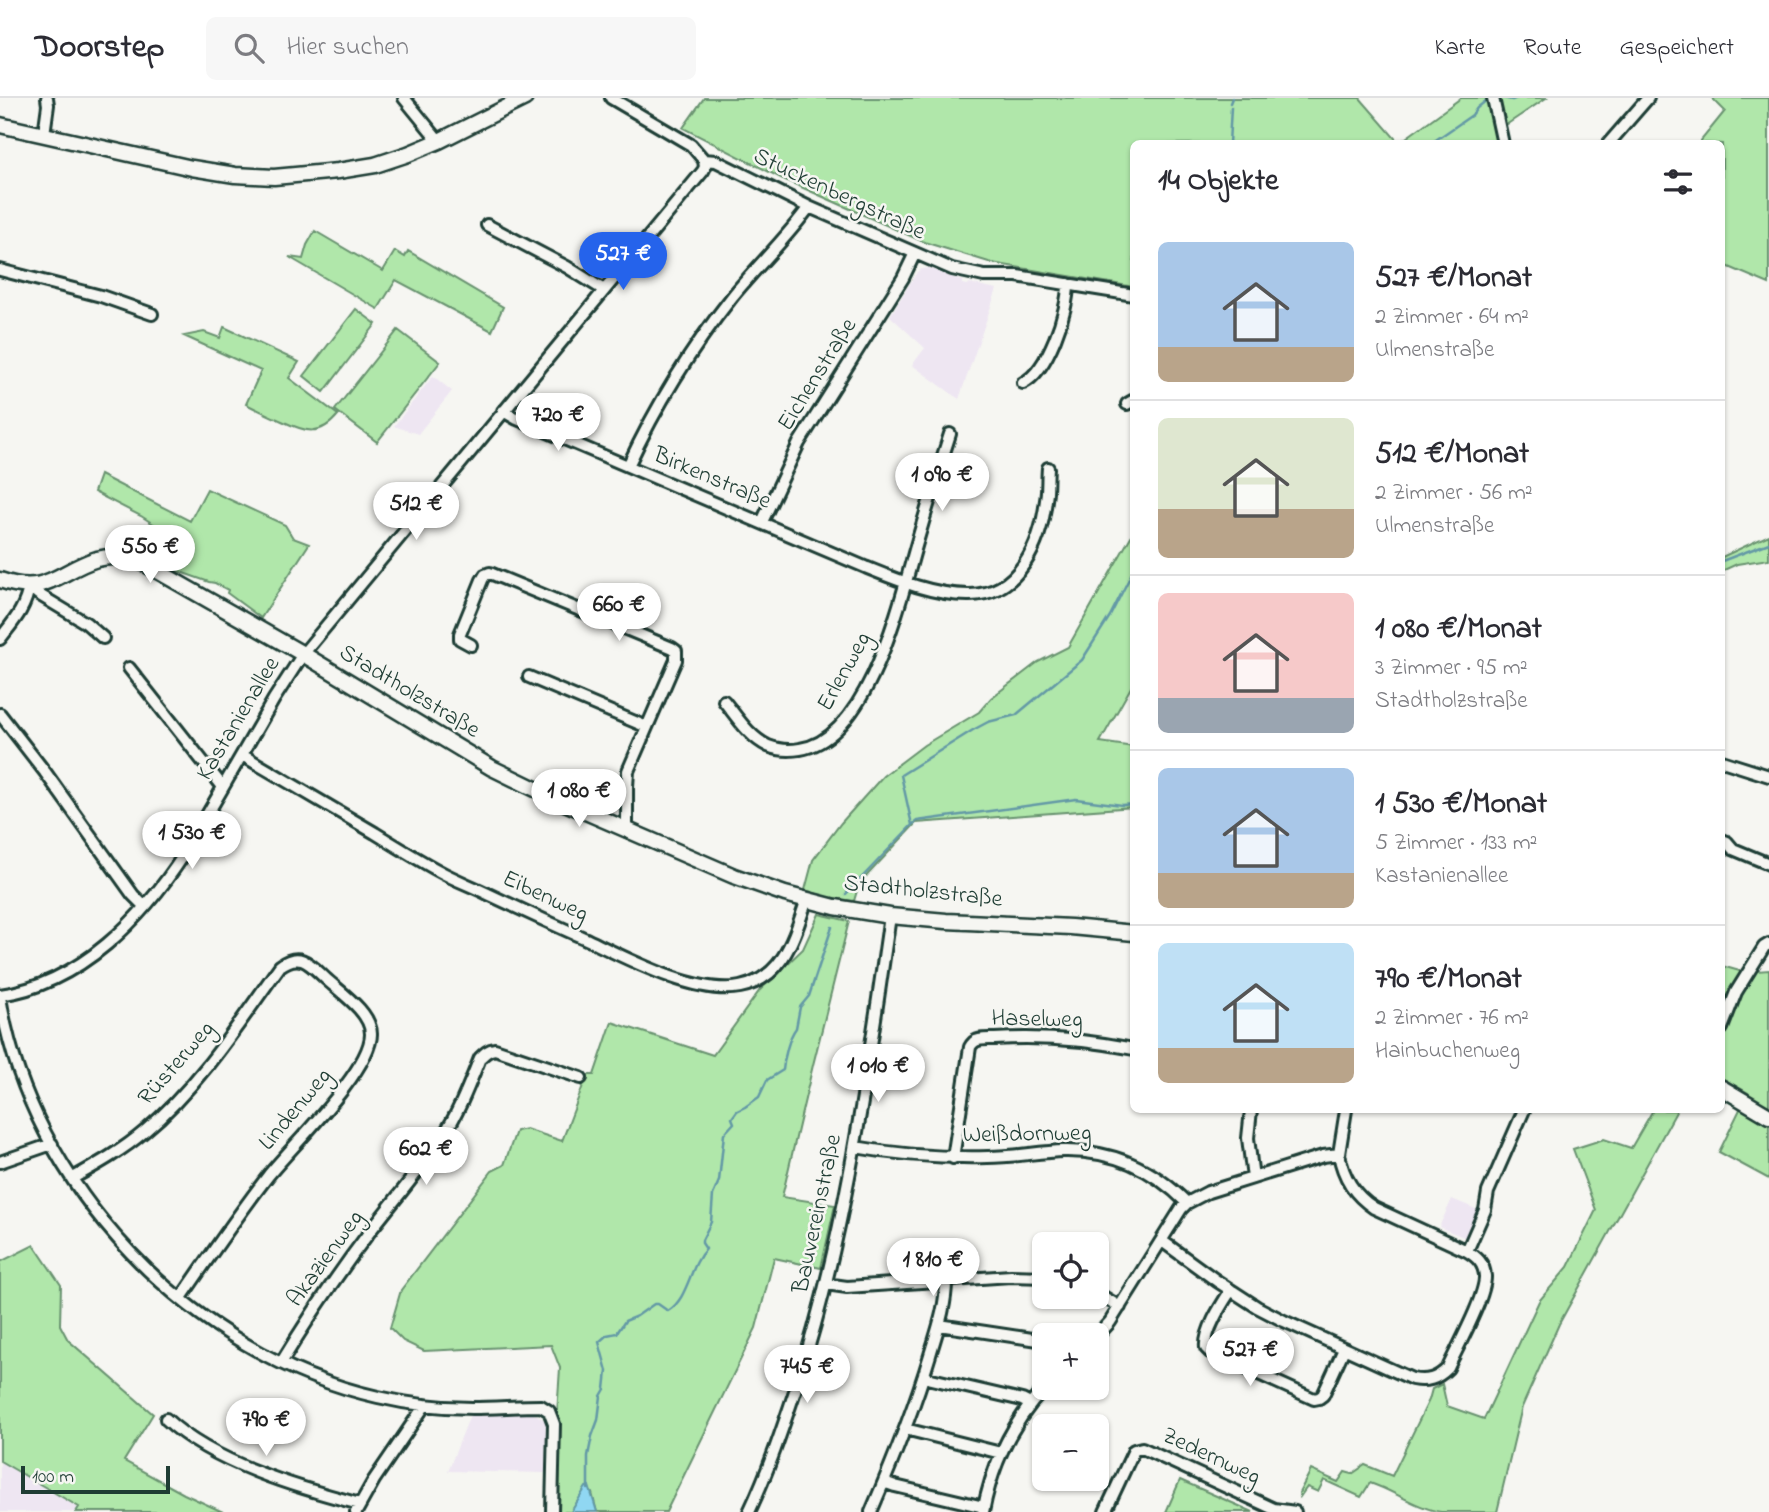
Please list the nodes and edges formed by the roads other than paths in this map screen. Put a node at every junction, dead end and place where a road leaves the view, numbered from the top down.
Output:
1 (404, 98) edge
2 (524, 98) edge
3 (611, 98) edge
4 (1493, 98) edge
5 (1648, 98) edge
6 (51, 100) edge
7 (0, 125) edge
8 (44, 135) junction
9 (1502, 140) edge
10 (1611, 140) edge
11 (439, 141) junction
12 (705, 160) junction
13 (809, 207) junction
14 (487, 225) dead end
15 (915, 253) junction
16 (0, 270) edge
17 (1068, 284) junction
18 (604, 290) junction
19 (1130, 294) edge
20 (152, 314) dead end
21 (1023, 383) dead end
22 (503, 411) junction
23 (950, 434) dead end
24 (628, 466) junction
25 (1048, 468) dead end
26 (762, 522) junction
27 (0, 580) edge
28 (905, 583) junction
29 (29, 586) junction
30 (103, 638) dead end
31 (0, 639) edge
32 (471, 645) dead end
33 (303, 654) junction
34 (129, 668) dead end
35 (529, 677) dead end
36 (724, 701) dead end
37 (0, 714) edge
38 (647, 727) junction
39 (242, 755) junction
40 (1725, 762) edge
41 (1769, 776) edge
42 (223, 787) junction
43 (628, 831) junction
44 (1725, 841) edge
45 (1769, 864) edge
46 (807, 900) junction
47 (144, 906) junction
48 (890, 916) junction
49 (1130, 933) edge
50 (1769, 944) edge
51 (295, 959) joint
52 (0, 996) edge
53 (1725, 1020) edge
54 (1130, 1048) edge
55 (581, 1078) dead end
56 (1725, 1090) edge
57 (1251, 1113) edge
58 (1346, 1113) edge
59 (1523, 1113) edge
60 (1769, 1116) edge
61 (52, 1144) junction
62 (855, 1147) junction
63 (1339, 1154) junction
64 (953, 1158) junction
65 (0, 1162) edge
66 (73, 1178) junction
67 (1253, 1178) junction
68 (1187, 1203) junction
69 (1162, 1241) junction
70 (1467, 1251) junction
71 (1032, 1277) edge
72 (946, 1282) junction
73 (826, 1284) junction
74 (1231, 1290) junction
75 (181, 1298) junction
76 (1109, 1300) edge
77 (1120, 1307) junction
78 (1109, 1323) edge
79 (939, 1325) junction
80 (1032, 1339) edge
81 (1344, 1349) junction
82 (281, 1363) junction
83 (923, 1377) junction
84 (1034, 1400) edge
85 (1030, 1404) junction
86 (425, 1405) junction
87 (166, 1419) dead end
88 (905, 1429) junction
89 (1001, 1453) junction
90 (884, 1482) junction
91 (358, 1508) edge
92 (984, 1509) edge
93 (552, 1512) edge
94 (749, 1512) edge
95 (871, 1512) edge
96 (1105, 1512) edge
97 (1295, 1512) edge

1 - 11 street
2 - 11 street
3 - 12 street, Stuckenbergstraße
4 - 9 street
5 - 10 street
6 - 8 street
7 - 8 street
8 - 11 street
12 - 13 street, Stuckenbergstraße
12 - 18 street, Kastanienallee
13 - 15 street, Stuckenbergstraße
13 - 24 street
14 - 18 street
15 - 17 street, Stuckenbergstraße
15 - 26 street, Eichenstraße
16 - 20 street
17 - 19 street, Stuckenbergstraße
17 - 21 street
18 - 22 street, Kastanienallee
22 - 24 street, Birkenstraße
22 - 33 street, Kastanienallee
23 - 28 street
24 - 26 street, Birkenstraße
25 - 28 street, Birkenstraße
26 - 28 street, Birkenstraße
27 - 29 street, Stadtholzstraße
28 - 36 street, Erlenweg
29 - 30 street
29 - 31 street
29 - 33 street, Stadtholzstraße
32 - 38 street
33 - 39 street, Kastanienallee
33 - 43 street, Stadtholzstraße
34 - 42 street
35 - 38 street
37 - 47 street
38 - 43 street
39 - 42 street, Kastanienallee
39 - 46 street, Eibenweg
40 - 41 street
42 - 47 street, Kastanienallee
43 - 46 street, Stadtholzstraße
44 - 45 street
46 - 48 street, Stadtholzstraße
47 - 52 street, Kastanienallee
48 - 49 street, Stadtholzstraße
48 - 62 street, Bauvereinstraße
50 - 53 street
51 - 66 street, Rüsterweg
51 - 75 street, Lindenweg
52 - 61 street
54 - 64 street, Haselweg
55 - 82 street, Akazienweg
56 - 60 street
57 - 67 street
58 - 63 street
59 - 70 street
61 - 65 street
61 - 66 street
62 - 64 street, Weißdornweg
62 - 73 street, Bauvereinstraße
63 - 67 street
63 - 70 street
64 - 68 street, Weißdornweg
66 - 75 street
67 - 68 street
68 - 69 street
69 - 74 street
69 - 77 street
70 - 81 street
71 - 72 street
72 - 73 street
72 - 79 street
73 - 94 street, Bauvereinstraße
74 - 81 street
74 - 81 street
75 - 82 street
76 - 77 street
77 - 78 street
79 - 80 street
79 - 83 street
82 - 86 street
83 - 85 street
83 - 88 street
84 - 85 street
85 - 89 street
86 - 91 street
86 - 93 street
87 - 91 street
88 - 89 street
88 - 90 street
89 - 92 street
90 - 92 street
90 - 95 street
96 - 97 street, Zedernweg

